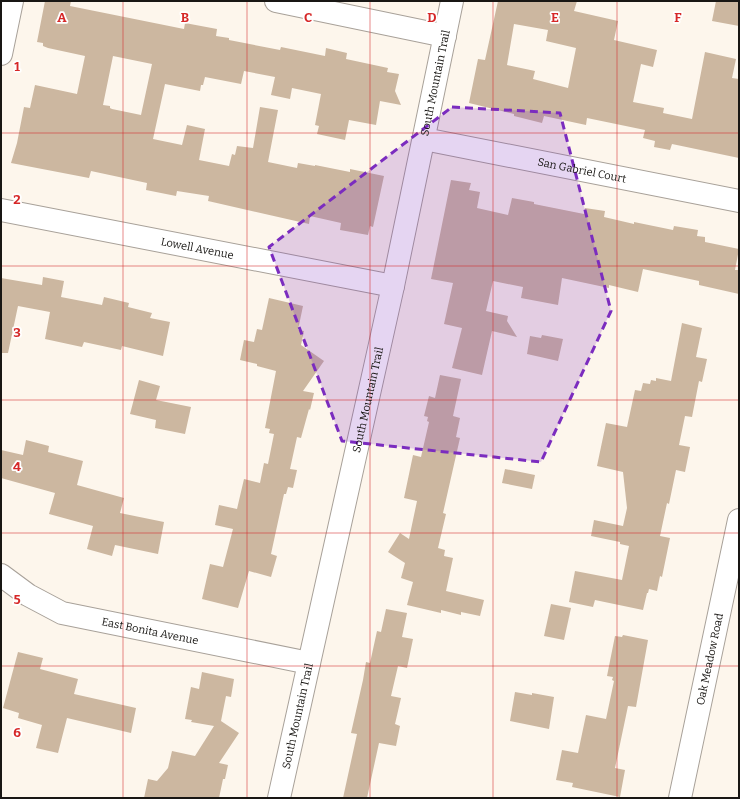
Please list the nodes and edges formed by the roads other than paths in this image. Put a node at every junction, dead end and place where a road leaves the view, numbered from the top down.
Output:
1 (12, 1) edge
2 (276, 1) edge
3 (452, 1) edge
4 (445, 36) junction
5 (1, 54) edge
6 (424, 139) junction
7 (739, 201) edge
8 (1, 210) edge
9 (393, 286) junction
10 (739, 520) edge
11 (1, 575) edge
12 (309, 663) junction
13 (279, 798) edge
14 (680, 798) edge

1 - 5 street
2 - 4 street
3 - 4 street, South Mountain Trail
4 - 6 street, South Mountain Trail
6 - 7 street, San Gabriel Court
6 - 9 street, South Mountain Trail
8 - 9 street, Lowell Avenue
9 - 12 street, South Mountain Trail
10 - 14 street, Oak Meadow Road
11 - 12 street, East Bonita Avenue
12 - 13 street, South Mountain Trail

